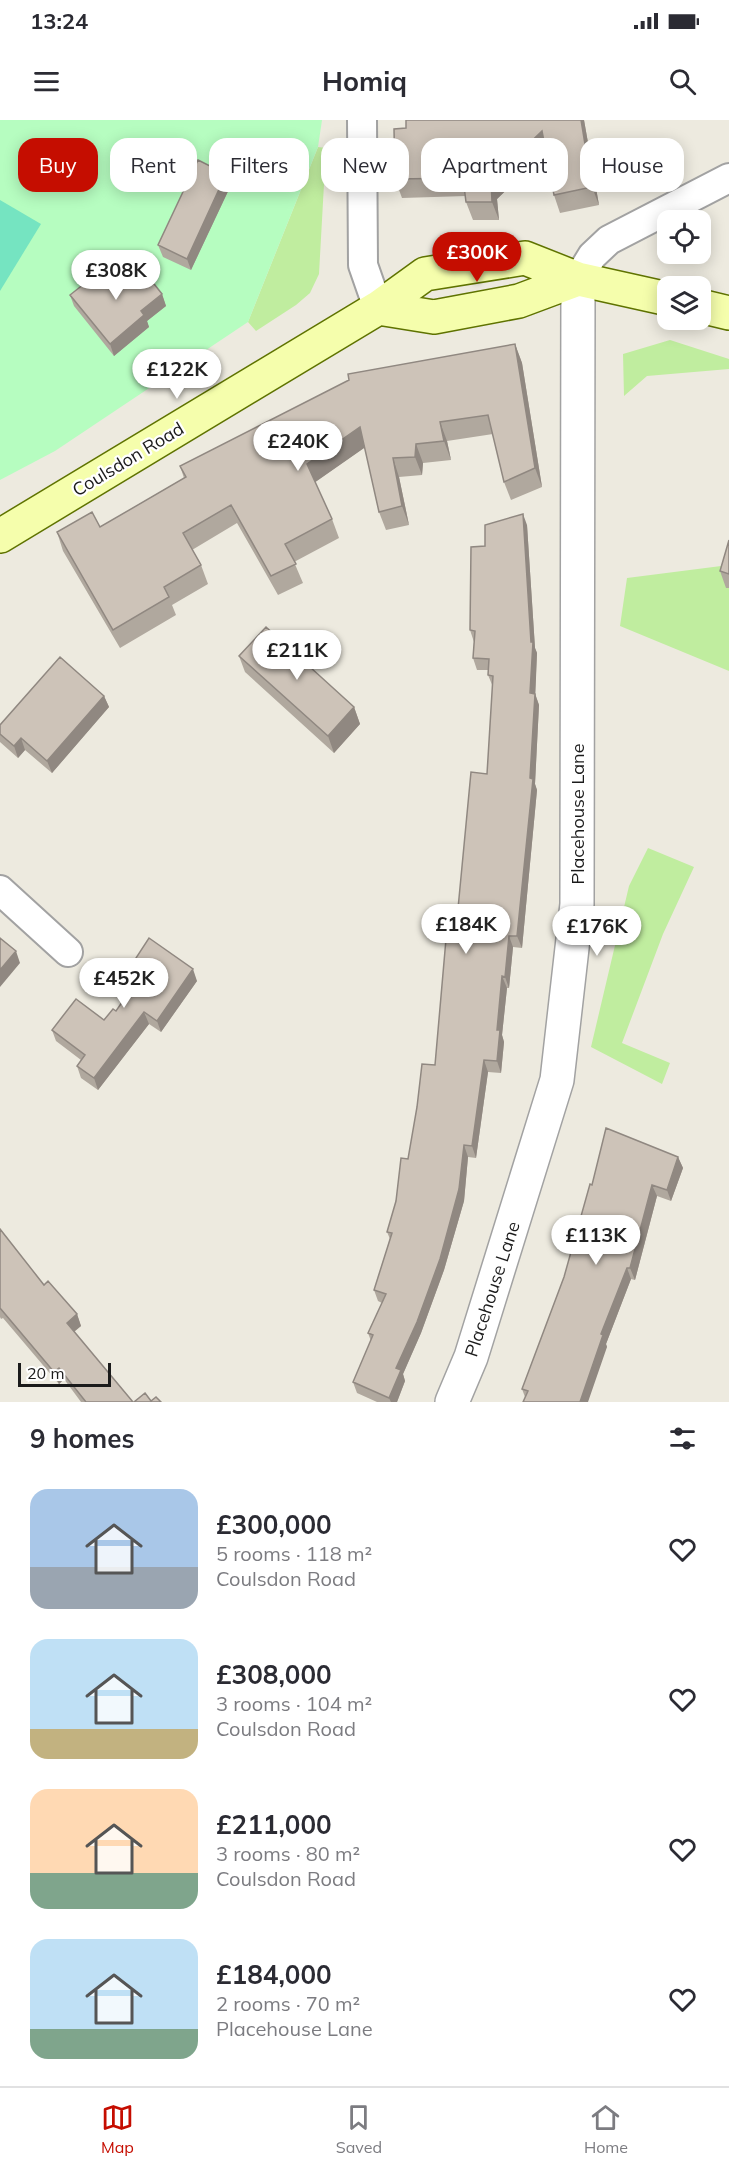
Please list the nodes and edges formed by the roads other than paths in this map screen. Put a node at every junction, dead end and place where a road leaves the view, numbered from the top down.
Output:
1 (362, 120) edge
2 (729, 178) edge
3 (578, 279) junction
4 (657, 297) edge
5 (378, 308) junction
6 (711, 309) edge
7 (729, 313) edge
8 (0, 536) edge
9 (0, 890) edge
10 (68, 952) dead end
11 (452, 1402) edge

1 - 5 street
2 - 3 street
3 - 4 main road, Coulsdon Road
3 - 5 main road
3 - 5 main road, Coulsdon Road
3 - 11 street, Placehouse Lane
5 - 8 main road, Coulsdon Road
6 - 7 main road
9 - 10 street

